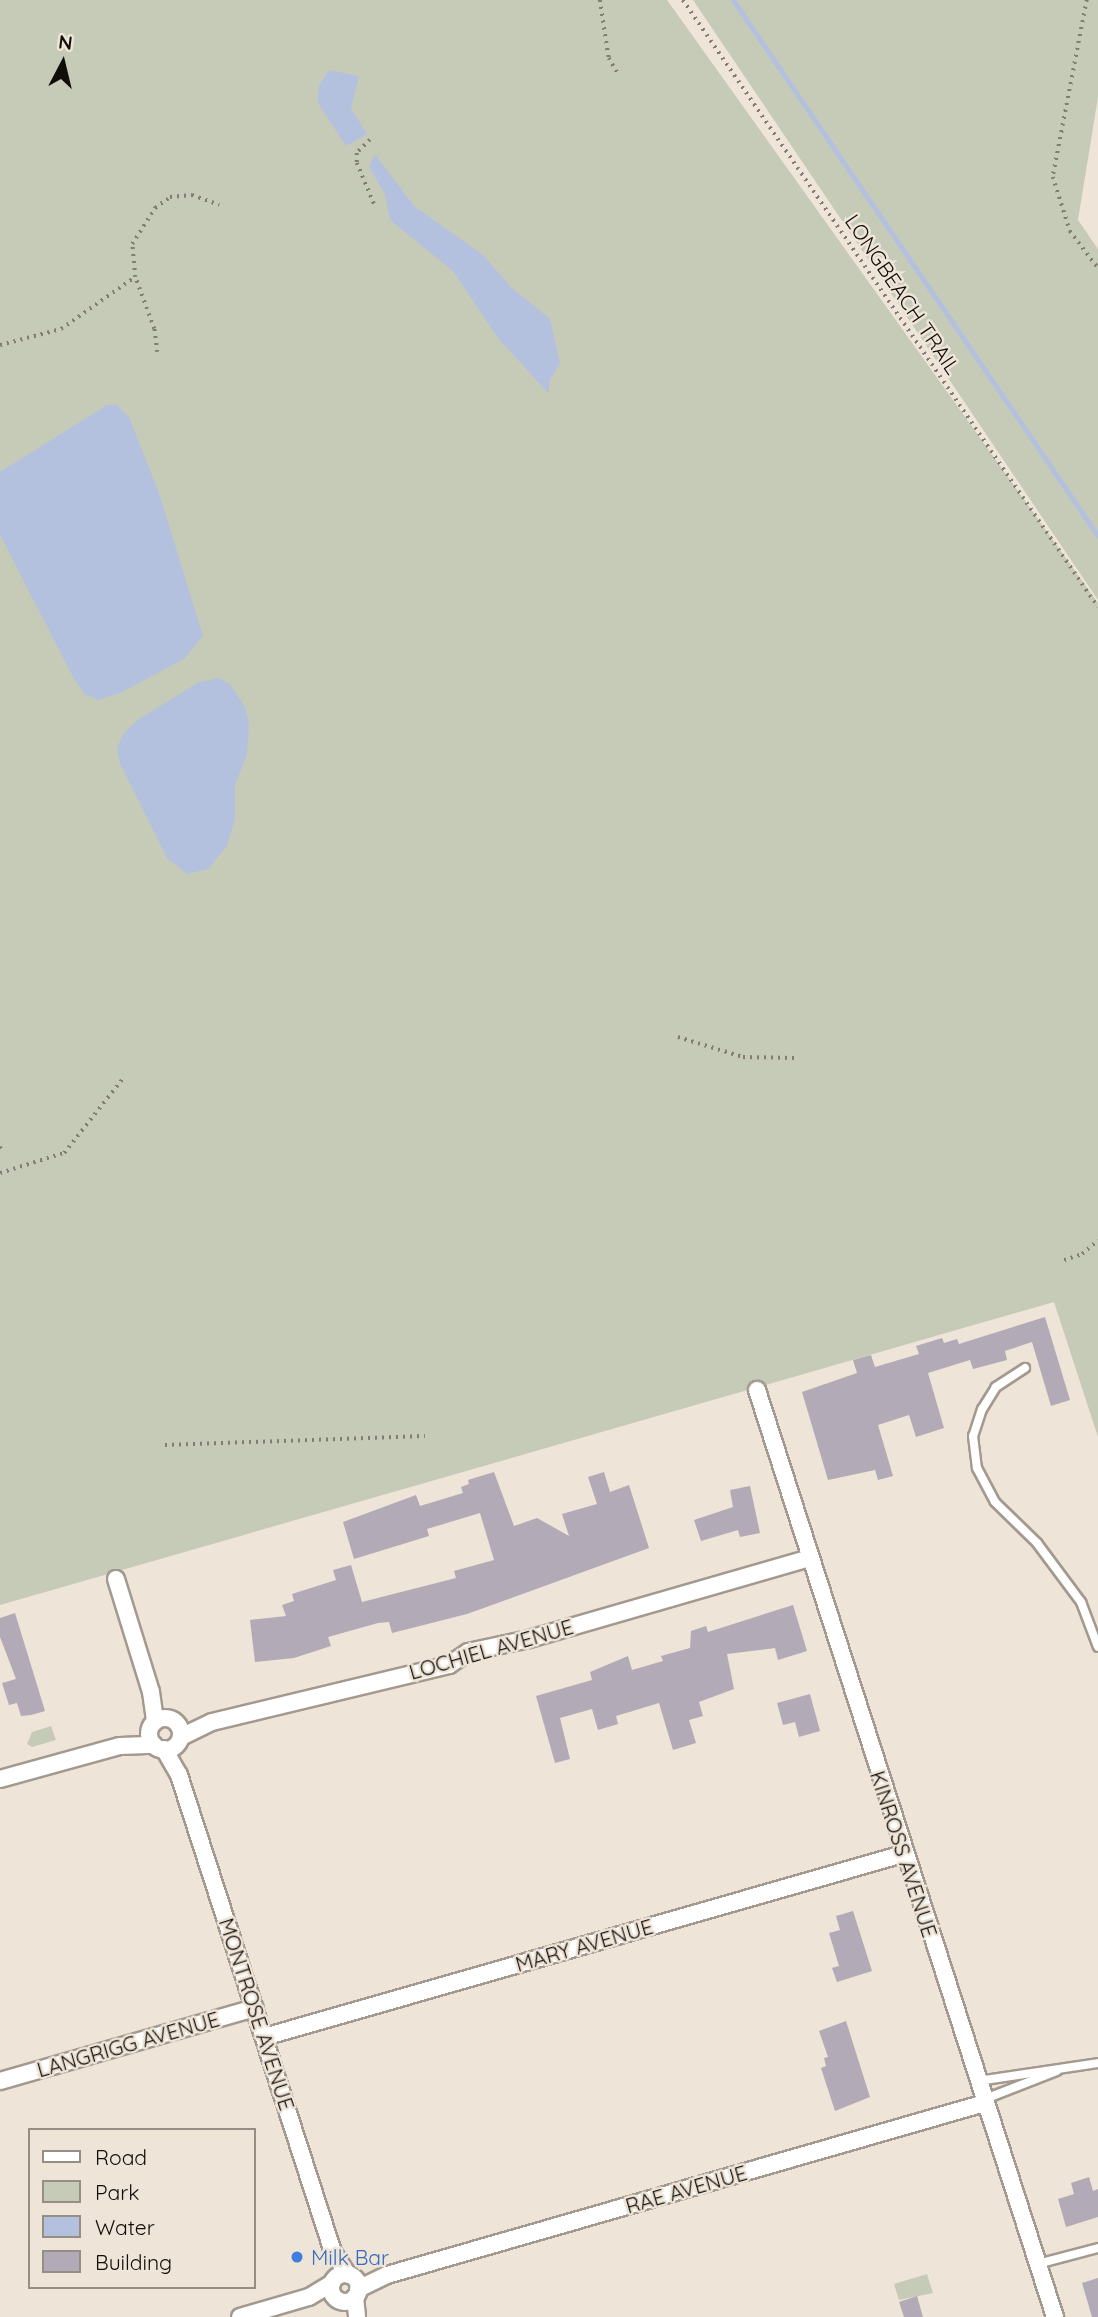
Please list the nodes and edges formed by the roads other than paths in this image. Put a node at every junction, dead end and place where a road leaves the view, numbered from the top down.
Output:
1 (1025, 1368) dead end
2 (757, 1390) dead end
3 (809, 1558) junction
4 (116, 1579) dead end
5 (1098, 1647) edge
6 (166, 1734) junction
7 (0, 1779) edge
8 (903, 1854) junction
9 (255, 2008) junction
10 (264, 2037) junction
11 (1098, 2063) edge
12 (1063, 2069) junction
13 (0, 2081) edge
14 (978, 2081) junction
15 (985, 2101) junction
16 (1098, 2248) edge
17 (1037, 2264) junction
18 (345, 2287) junction
19 (240, 2317) edge
20 (354, 2317) edge
21 (1055, 2317) edge

1 - 5 lane
2 - 3 street, KINROSS AVENUE
3 - 6 street, LOCHIEL AVENUE
3 - 8 street, KINROSS AVENUE
4 - 6 street, MONTROSE AVENUE
6 - 7 street, LOCHIEL AVENUE
6 - 9 street, MONTROSE AVENUE
8 - 10 street, MARY AVENUE
8 - 14 street, KINROSS AVENUE
9 - 10 street, MONTROSE AVENUE
9 - 13 street, LANGRIGG AVENUE
10 - 18 street, MONTROSE AVENUE
11 - 12 lane
12 - 14 lane
12 - 15 lane
14 - 15 street, KINROSS AVENUE
15 - 17 street, KINROSS AVENUE
15 - 18 street, RAE AVENUE
16 - 17 lane
17 - 21 street, KINROSS AVENUE
18 - 19 street, RAE AVENUE
18 - 20 street, MONTROSE AVENUE

